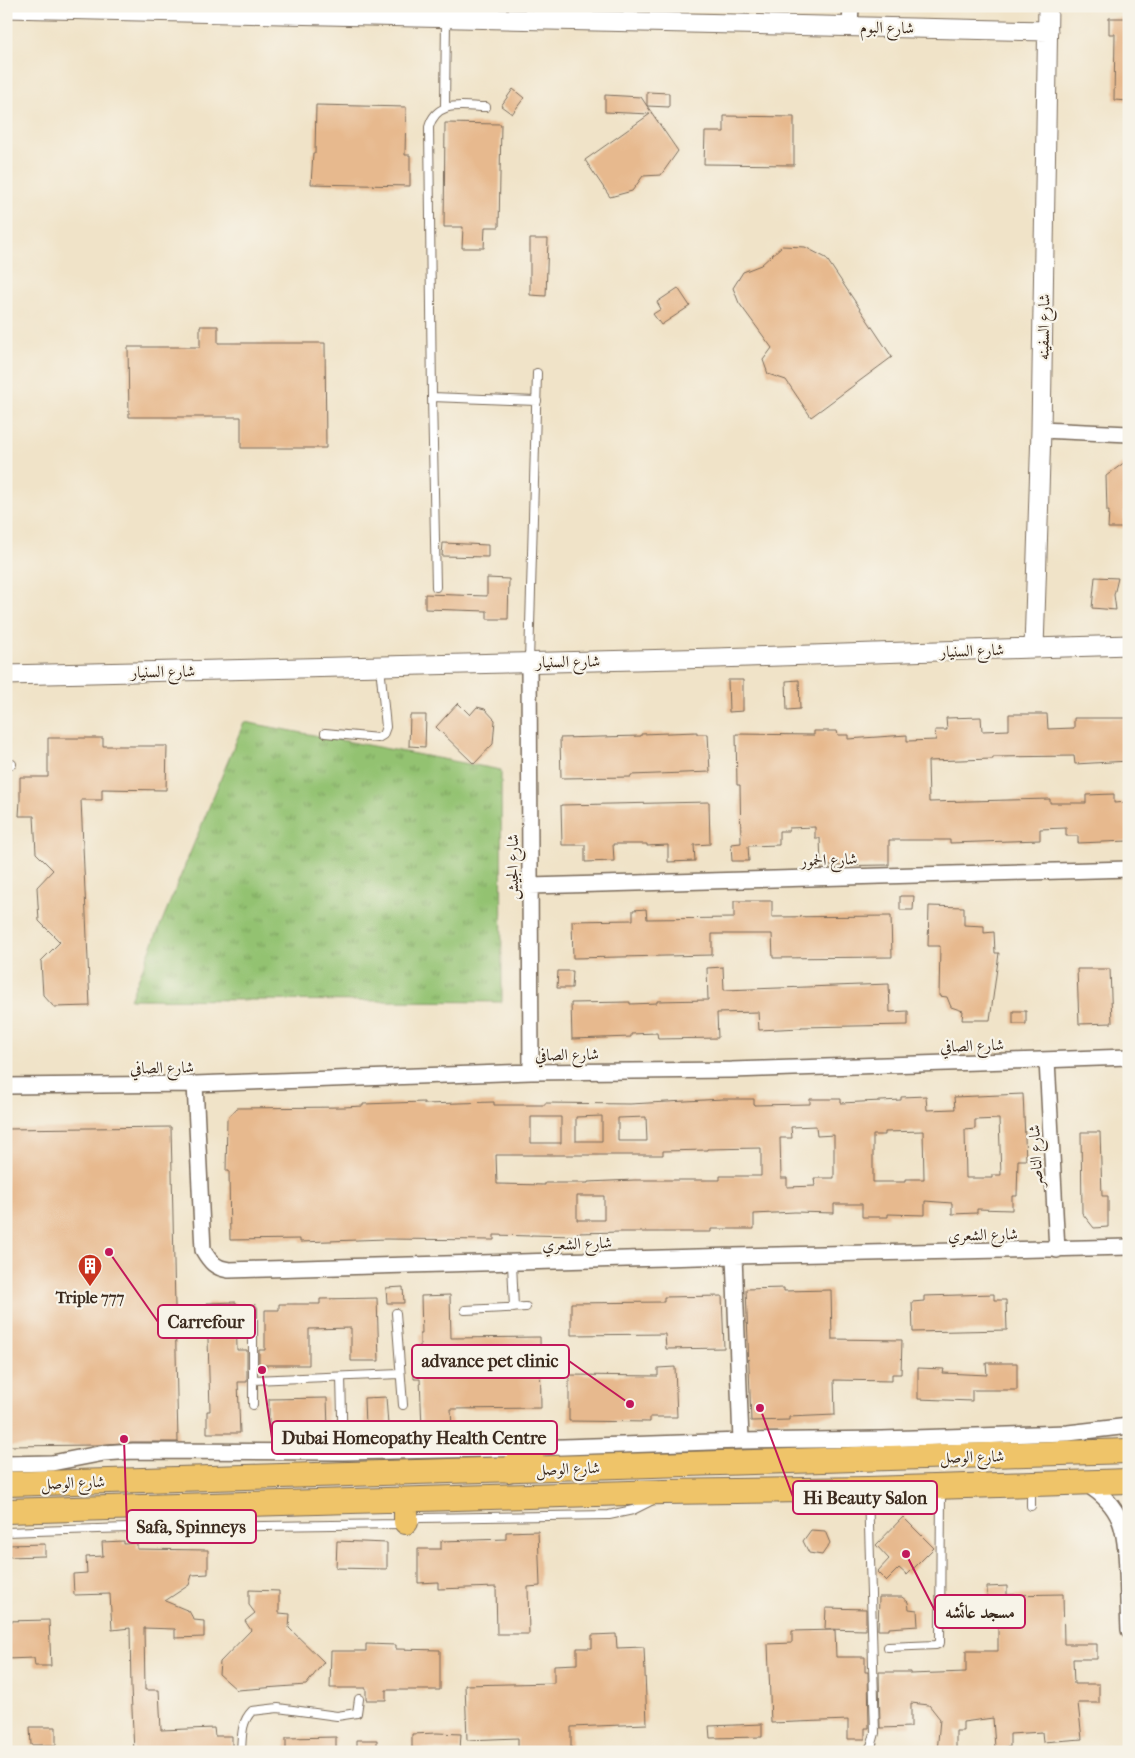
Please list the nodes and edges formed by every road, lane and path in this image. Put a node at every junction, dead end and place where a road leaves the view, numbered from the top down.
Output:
1 (850, 6) edge
2 (1048, 6) edge
3 (6, 8) edge
4 (53, 8) edge
5 (446, 17) junction
6 (850, 26) junction
7 (1048, 31) junction
8 (445, 107) junction
9 (486, 107) dead end
10 (537, 373) dead end
11 (432, 397) junction
12 (537, 401) junction
13 (1041, 430) junction
14 (1129, 434) edge
15 (436, 587) dead end
16 (1129, 645) edge
17 (1034, 648) junction
18 (530, 662) junction
19 (380, 666) junction
20 (6, 675) edge
21 (325, 733) dead end
22 (1129, 869) edge
23 (530, 886) junction
24 (1129, 1057) edge
25 (1047, 1060) junction
26 (530, 1072) junction
27 (195, 1084) junction
28 (6, 1086) edge
29 (1129, 1247) edge
30 (1057, 1250) junction
31 (734, 1256) junction
32 (512, 1263) junction
33 (526, 1307) dead end
34 (514, 1308) junction
35 (253, 1310) dead end
36 (465, 1310) dead end
37 (396, 1313) dead end
38 (400, 1374) junction
39 (341, 1376) junction
40 (253, 1380) junction
41 (253, 1405) dead end
42 (403, 1405) dead end
43 (1129, 1426) edge
44 (882, 1439) junction
45 (741, 1441) junction
46 (534, 1448) junction
47 (343, 1452) junction
48 (1129, 1452) edge
49 (900, 1458) junction
50 (6, 1464) edge
51 (509, 1470) junction
52 (1129, 1481) edge
53 (1084, 1483) junction
54 (6, 1484) edge
55 (941, 1487) junction
56 (868, 1489) junction
57 (406, 1511) junction
58 (11, 1515) edge
59 (6, 1532) edge
60 (1128, 1541) edge
61 (1129, 1630) edge
62 (888, 1647) dead end
63 (359, 1699) dead end
64 (241, 1752) edge
65 (868, 1752) edge

1 - 6 street
2 - 7 street, شارع السفينه
3 - 4 street, شارع البوم
4 - 5 street, شارع البوم
5 - 6 street, شارع البوم
5 - 8 lane
6 - 7 street, شارع البوم
7 - 13 street, شارع السفينه
8 - 9 lane
8 - 11 lane
10 - 12 lane
11 - 12 lane
11 - 15 lane
12 - 18 lane
13 - 14 street
13 - 17 street, شارع السفينه
16 - 17 street, شارع السنيار
17 - 18 street, شارع السنيار
18 - 19 street, شارع السنيار
18 - 23 street, شارع الجيش
19 - 20 street, شارع السنيار
19 - 21 lane
22 - 23 street, شارع الحمور
23 - 26 street, شارع الجيش
24 - 25 street, شارع الصافي
25 - 26 street, شارع الصافي
25 - 30 street, شارع الناصر
26 - 27 street, شارع الصافي
27 - 28 street, شارع الصافي
27 - 32 street, شارع الشعري
29 - 30 street, شارع الشعري
30 - 31 street, شارع الشعري
31 - 32 street, شارع الشعري
31 - 45 street
32 - 34 lane
33 - 34 lane
34 - 36 lane
35 - 40 lane
37 - 38 lane
38 - 39 lane
38 - 42 lane
39 - 40 lane
39 - 47 lane
40 - 41 lane
43 - 44 street
44 - 45 street
44 - 49 main road
45 - 46 street
46 - 47 street
46 - 51 main road
47 - 50 street
48 - 49 main road, شارع الوصل
49 - 51 main road, شارع الوصل
51 - 54 main road, شارع الوصل
52 - 53 main road, شارع الوصل
53 - 55 main road, شارع الوصل
53 - 60 street
55 - 56 main road, شارع الوصل
55 - 62 lane
56 - 57 main road, شارع الوصل
56 - 65 lane
57 - 58 main road, شارع الوصل
57 - 59 lane
60 - 61 street
63 - 64 lane

